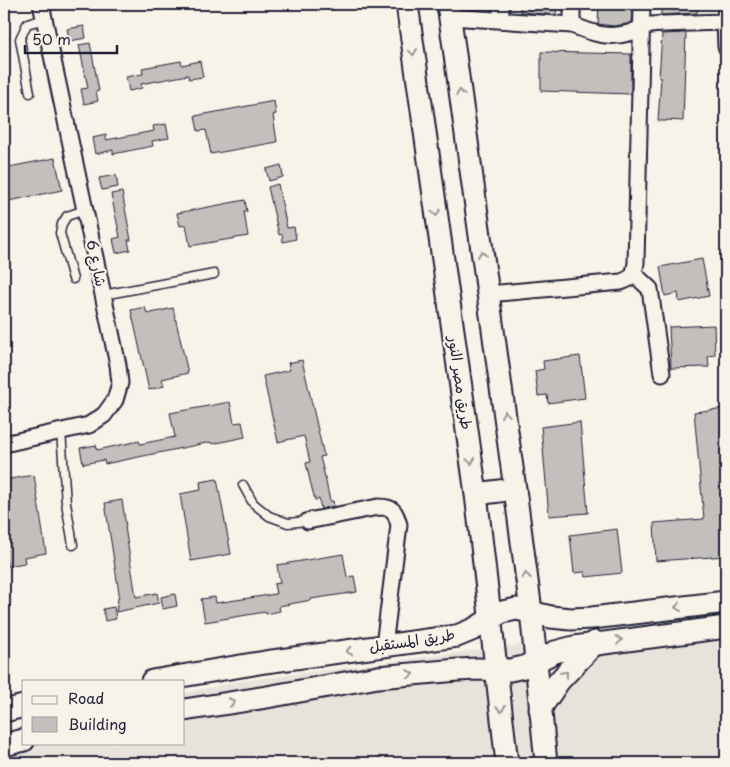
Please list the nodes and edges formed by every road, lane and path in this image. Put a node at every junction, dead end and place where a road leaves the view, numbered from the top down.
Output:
1 (41, 4) edge
2 (407, 4) edge
3 (501, 4) edge
4 (572, 4) edge
5 (642, 4) edge
6 (726, 4) edge
7 (449, 11) edge
8 (45, 19) junction
9 (501, 20) junction
10 (725, 22) edge
11 (572, 25) junction
12 (641, 28) junction
13 (726, 47) edge
14 (30, 93) dead end
15 (85, 210) junction
16 (214, 274) dead end
17 (634, 274) junction
18 (73, 279) dead end
19 (488, 294) junction
20 (103, 296) junction
21 (662, 374) dead end
22 (61, 431) junction
23 (4, 444) edge
24 (243, 485) dead end
25 (515, 489) junction
26 (476, 494) junction
27 (308, 521) joint
28 (73, 545) dead end
29 (726, 602) edge
30 (531, 611) junction
31 (592, 618) junction
32 (490, 619) junction
33 (726, 627) edge
34 (430, 640) junction
35 (595, 643) junction
36 (384, 646) junction
37 (536, 661) junction
38 (496, 670) junction
39 (434, 671) junction
40 (158, 680) edge
41 (22, 706) edge
42 (540, 708) junction
43 (185, 710) edge
44 (4, 711) edge
45 (22, 740) edge
46 (4, 744) edge
47 (507, 763) edge
48 (544, 763) edge

1 - 8 street, شارع 6
2 -> 26 street, طريق مصر النور
3 - 9 street
4 - 11 street
5 - 12 street
6 - 10 street
7 - 9 street
19 -> 7 street
8 - 14 lane
8 - 15 street, شارع 6
9 - 11 street
10 - 12 street
10 - 13 street
11 - 12 street
12 - 17 street
15 - 18 lane
15 - 20 street, شارع 6
16 - 20 lane
17 - 19 street
17 - 21 street
25 -> 19 street
20 - 22 street, شارع 6
22 - 23 street, شارع 6
22 - 28 lane
24 - 27 lane
25 - 26 street
30 -> 25 street
26 - 32 street, طريق مصر النور
27 - 36 street
29 -> 31 street, طريق المستقبل
30 - 31 street, طريق المستقبل
30 - 32 street, طريق المستقبل
30 - 37 street
31 - 35 street
32 - 34 street, طريق المستقبل
32 - 38 street, طريق مصر النور
35 -> 33 street, طريق المستقبل
34 - 36 street, طريق المستقبل
34 - 39 street
35 - 37 street, طريق المستقبل
42 -> 35 street
36 -> 40 street, طريق المستقبل
37 - 38 street, طريق المستقبل
37 - 42 street
38 - 39 street, طريق المستقبل
38 -> 47 street, طريق مصر النور
43 -> 39 street, طريق المستقبل
41 - 44 street
42 - 48 street
45 - 46 street

